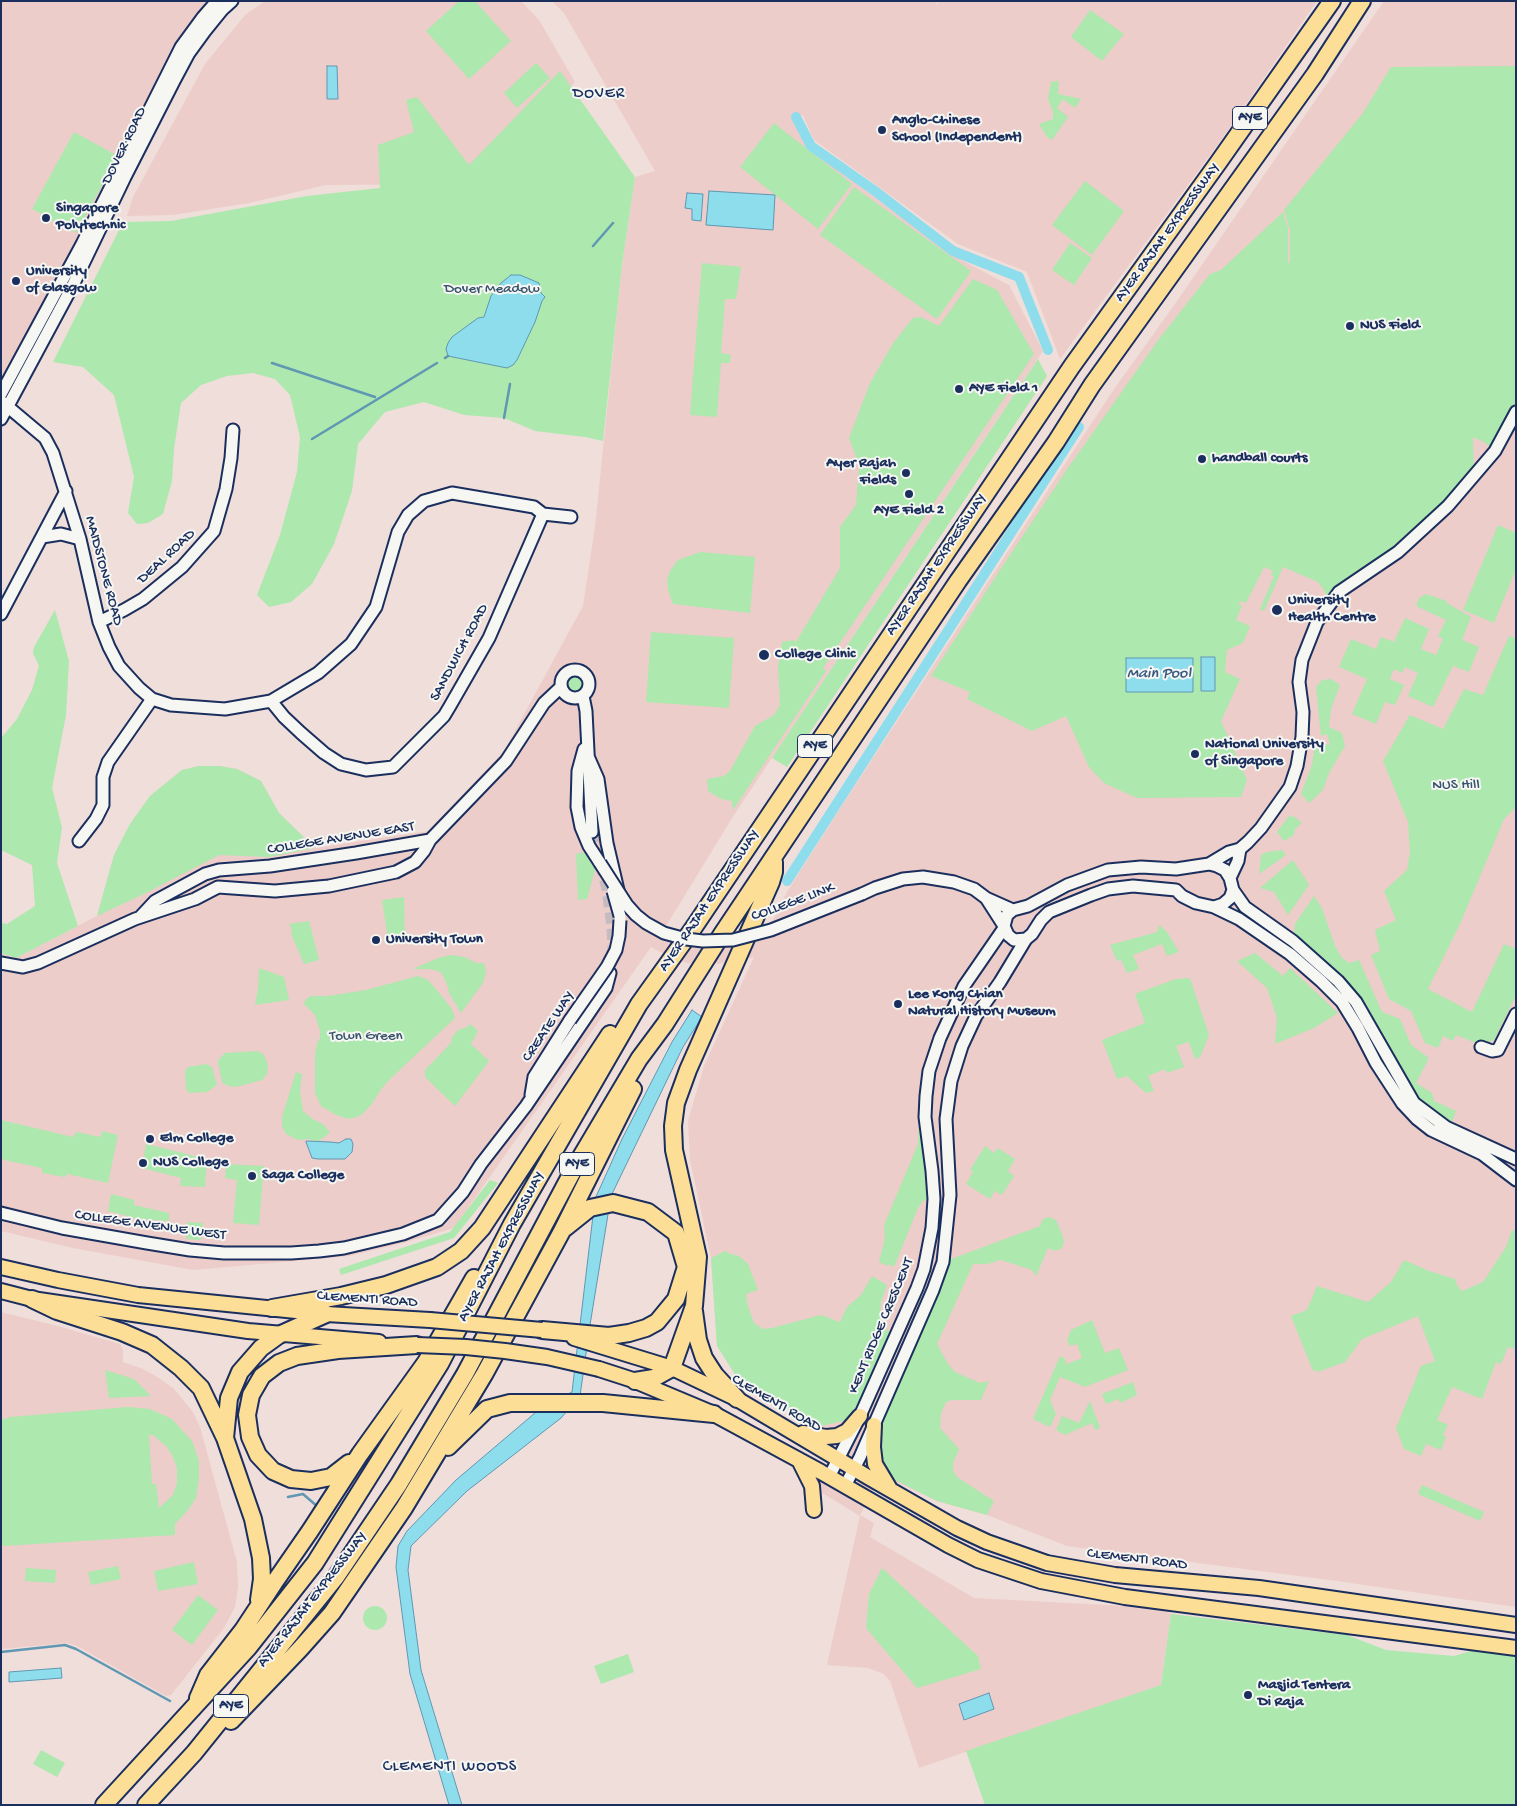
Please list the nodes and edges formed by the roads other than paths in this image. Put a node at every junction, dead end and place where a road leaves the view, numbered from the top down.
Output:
1 (217, 1) edge
2 (232, 1) edge
3 (1332, 1) edge
4 (1362, 1) edge
5 (185, 50) junction
6 (1, 394) edge
7 (5, 404) edge
8 (1516, 412) edge
9 (1, 419) edge
10 (233, 430) dead end
11 (66, 491) junction
12 (543, 514) junction
13 (571, 517) dead end
14 (42, 537) junction
15 (80, 540) junction
16 (1, 614) edge
17 (99, 622) junction
18 (560, 687) junction
19 (583, 696) junction
20 (152, 699) junction
21 (271, 701) junction
22 (587, 735) junction
23 (587, 754) junction
24 (592, 832) tunnel mouth
25 (430, 840) junction
26 (78, 841) dead end
27 (1240, 849) junction
28 (774, 858) junction
29 (600, 863) junction
30 (1209, 864) junction
31 (1184, 868) junction
32 (1230, 878) junction
33 (1176, 890) junction
34 (1233, 890) junction
35 (619, 894) junction
36 (986, 898) junction
37 (1214, 907) junction
38 (1016, 909) junction
39 (140, 917) junction
40 (1002, 924) junction
41 (1029, 936) junction
42 (1, 963) edge
43 (610, 973) dead end
44 (639, 1004) junction
45 (1516, 1014) edge
46 (665, 1024) junction
47 (1481, 1047) dead end
48 (530, 1099) junction
49 (1516, 1159) edge
50 (1516, 1180) edge
51 (1, 1213) edge
52 (512, 1224) junction
53 (562, 1231) junction
54 (942, 1262) junction
55 (1, 1267) edge
56 (924, 1269) junction
57 (1, 1291) edge
58 (32, 1299) junction
59 (912, 1301) junction
60 (694, 1306) junction
61 (272, 1308) junction
62 (925, 1309) junction
63 (326, 1314) junction
64 (906, 1314) junction
65 (920, 1320) junction
66 (542, 1330) junction
67 (279, 1335) junction
68 (418, 1345) junction
69 (672, 1368) junction
70 (634, 1380) junction
71 (737, 1399) junction
72 (714, 1414) junction
73 (860, 1416) junction
74 (874, 1425) junction
75 (787, 1429) junction
76 (225, 1438) junction
77 (360, 1454) junction
78 (838, 1459) junction
79 (799, 1460) junction
80 (431, 1464) junction
81 (854, 1468) junction
82 (829, 1477) junction
83 (845, 1486) junction
84 (891, 1490) junction
85 (814, 1510) dead end
86 (259, 1605) junction
87 (1516, 1625) edge
88 (1516, 1648) edge
89 (196, 1704) junction
90 (194, 1753) junction
91 (104, 1805) edge
92 (146, 1805) edge

1 - 5 street, DOVER ROAD
2 - 5 street, DOVER ROAD
3 - 44 highway, AYER RAJAH EXPRESSWAY / AYE
4 - 28 highway, AYER RAJAH EXPRESSWAY / AYE
5 - 6 street, DOVER ROAD
5 - 7 street, DOVER ROAD
7 - 9 street, DOVER ROAD
7 - 11 street, MAIDSTONE ROAD
8 - 27 street
10 - 17 street, DEAL ROAD
11 - 14 street
11 - 15 street, MAIDSTONE ROAD
12 - 13 street, MAIDSTONE ROAD
12 - 21 street, MAIDSTONE ROAD
12 - 21 street, SANDWICH ROAD
14 - 15 street
14 - 16 street
15 - 17 street, MAIDSTONE ROAD
17 - 20 street, MAIDSTONE ROAD
18 - 19 street
18 - 19 street
18 - 25 street
19 - 22 street
20 - 21 street, MAIDSTONE ROAD
20 - 26 street
22 - 23 street
22 - 29 street, COLLEGE LINK
23 - 24 street
23 - 35 street, COLLEGE LINK, bridge
25 - 39 street, COLLEGE AVENUE EAST
25 - 39 street, COLLEGE AVENUE EAST
27 - 30 street
27 - 32 street
28 - 46 highway, AYER RAJAH EXPRESSWAY / AYE
28 - 60 highway
29 - 35 street, COLLEGE LINK, bridge
29 - 48 street, CREATE WAY, bridge
30 - 31 street
30 - 32 street
31 - 33 street
31 - 38 street
32 - 34 street
33 - 37 street, KENT RIDGE CRESCENT
33 - 41 street, KENT RIDGE CRESCENT
34 - 37 street
34 - 49 street
35 - 36 street, COLLEGE LINK, bridge
36 - 38 street, COLLEGE LINK
36 - 40 street
37 - 50 street, KENT RIDGE CRESCENT
38 - 40 street, KENT RIDGE CRESCENT
38 - 41 street
39 - 42 street, COLLEGE AVENUE EAST
40 - 41 street
40 - 56 street, KENT RIDGE CRESCENT
41 - 54 street, KENT RIDGE CRESCENT
43 - 48 street, CREATE WAY
44 - 52 highway, AYER RAJAH EXPRESSWAY / AYE
44 - 61 highway
45 - 47 street
46 - 53 highway
46 - 90 highway, AYER RAJAH EXPRESSWAY / AYE
48 - 51 street, COLLEGE AVENUE WEST
52 - 77 highway
52 - 89 highway, AYER RAJAH EXPRESSWAY / AYE
53 - 66 highway
53 - 80 highway
54 - 56 street
54 - 62 street, KENT RIDGE CRESCENT
55 - 61 main road, CLEMENTI ROAD
56 - 59 street, KENT RIDGE CRESCENT
57 - 58 main road
58 - 67 main road
58 - 76 highway
59 - 62 street
59 - 64 street, KENT RIDGE CRESCENT
60 - 69 highway
60 - 71 highway
61 - 63 main road, CLEMENTI ROAD
62 - 65 street, KENT RIDGE CRESCENT
63 - 66 main road, CLEMENTI ROAD, bridge
63 - 67 highway
64 - 65 street
64 - 73 street, KENT RIDGE CRESCENT
65 - 74 street, KENT RIDGE CRESCENT
66 - 69 main road, CLEMENTI ROAD
67 - 68 main road
67 - 76 highway
68 - 70 main road, bridge
68 - 77 highway
69 - 70 highway
69 - 71 main road, CLEMENTI ROAD
70 - 72 main road
71 - 75 main road, CLEMENTI ROAD
72 - 79 main road
72 - 80 highway
73 - 75 main road
73 - 78 street, KENT RIDGE CRESCENT
74 - 81 street, KENT RIDGE CRESCENT
74 - 84 main road
75 - 78 main road, CLEMENTI ROAD
76 - 86 highway
77 - 86 highway
78 - 81 main road, CLEMENTI ROAD
78 - 82 street, KENT RIDGE CRESCENT
79 - 82 main road
79 - 85 main road
80 - 90 highway
81 - 83 street, KENT RIDGE CRESCENT
81 - 84 main road, CLEMENTI ROAD
82 - 83 main road
83 - 88 main road
84 - 87 main road, CLEMENTI ROAD
86 - 89 highway
89 - 91 highway, AYER RAJAH EXPRESSWAY / AYE
90 - 92 highway, AYER RAJAH EXPRESSWAY / AYE

